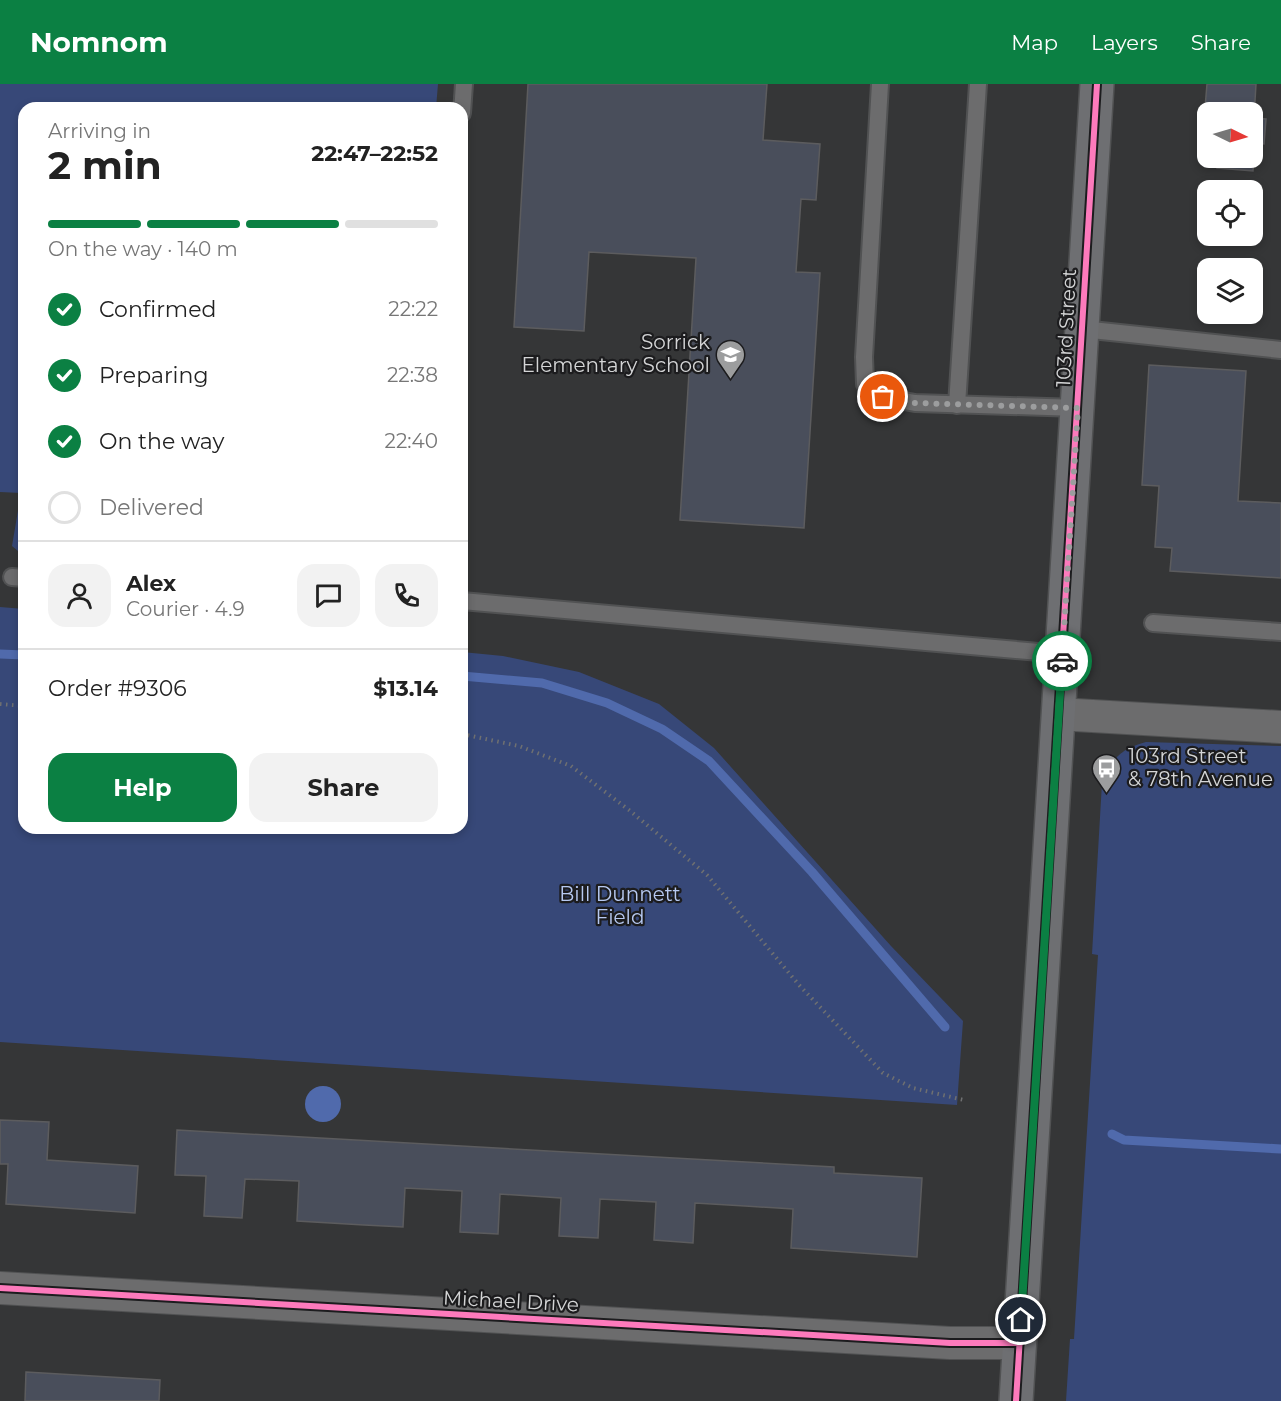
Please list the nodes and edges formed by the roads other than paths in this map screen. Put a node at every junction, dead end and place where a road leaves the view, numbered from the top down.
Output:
1 (464, 84) edge
2 (880, 84) edge
3 (978, 84) edge
4 (1097, 84) edge
5 (463, 102) edge
6 (1082, 329) junction
7 (1281, 350) edge
8 (957, 405) junction
9 (1078, 408) junction
10 (468, 602) edge
11 (1153, 623) dead end
12 (1281, 632) edge
13 (1062, 654) junction
14 (1058, 714) junction
15 (1281, 727) edge
16 (0, 1288) edge
17 (1020, 1343) junction
18 (1016, 1401) edge

1 - 5 lane
2 - 8 lane
3 - 8 lane
4 - 6 street, 103rd Street
6 - 7 lane
6 - 9 street, 103rd Street
8 - 9 lane
9 - 13 street, 103rd Street
10 - 13 lane
11 - 12 lane
13 - 14 street, 103rd Street
14 - 15 street
14 - 17 street, 103rd Street
16 - 17 street, Michael Drive
17 - 18 street, 103rd Street

